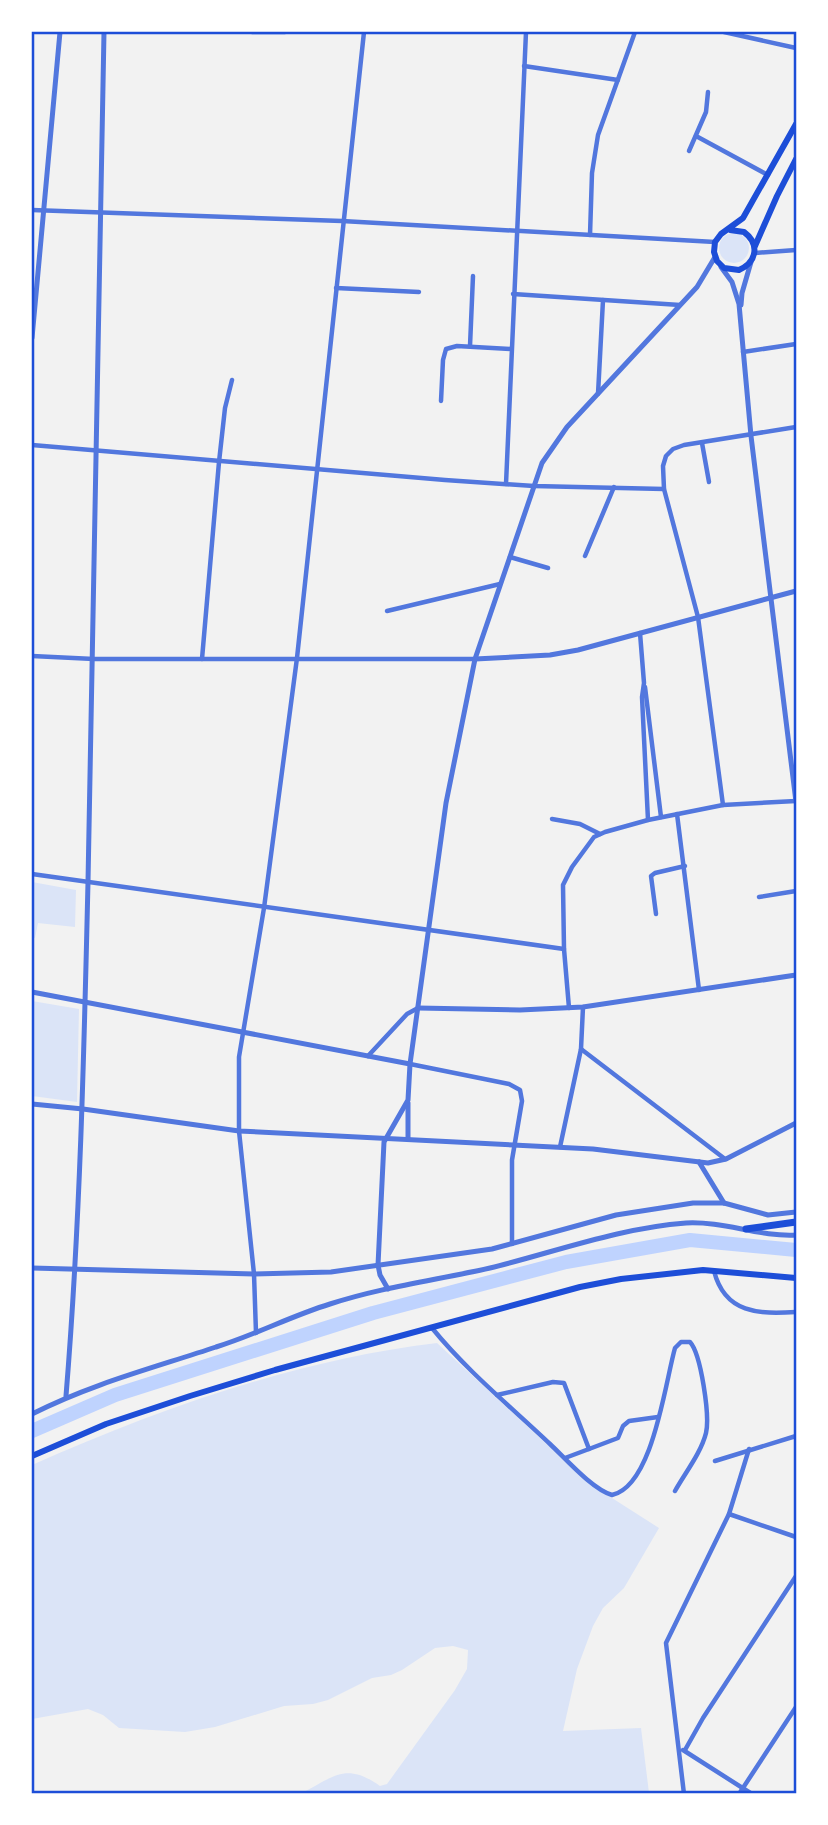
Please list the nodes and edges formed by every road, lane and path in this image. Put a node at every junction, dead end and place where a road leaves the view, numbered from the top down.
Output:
1 (60, 32) edge
2 (104, 32) edge
3 (252, 32) edge
4 (285, 32) edge
5 (364, 32) edge
6 (526, 32) edge
7 (635, 32) edge
8 (724, 32) edge
9 (796, 48) edge
10 (524, 66) junction
11 (618, 80) junction
12 (708, 92) dead end
13 (796, 124) edge
14 (696, 136) junction
15 (689, 151) dead end
16 (796, 159) edge
17 (768, 176) junction
18 (32, 210) edge
19 (43, 211) junction
20 (100, 213) junction
21 (342, 221) junction
22 (730, 230) junction
23 (516, 232) junction
24 (590, 235) junction
25 (715, 242) junction
26 (755, 250) junction
27 (796, 250) edge
28 (715, 257) junction
29 (751, 262) junction
30 (720, 265) junction
31 (473, 276) dead end
32 (336, 288) junction
33 (419, 292) dead end
34 (513, 294) junction
35 (603, 300) junction
36 (680, 305) junction
37 (741, 318) junction
38 (32, 328) edge
39 (32, 338) edge
40 (796, 344) edge
41 (470, 346) junction
42 (511, 349) junction
43 (743, 352) junction
44 (232, 380) dead end
45 (598, 395) junction
46 (441, 401) dead end
47 (796, 427) edge
48 (751, 436) junction
49 (702, 443) junction
50 (32, 445) edge
51 (96, 451) junction
52 (219, 462) junction
53 (319, 471) junction
54 (709, 482) dead end
55 (506, 484) junction
56 (534, 486) junction
57 (614, 488) junction
58 (664, 489) junction
59 (510, 556) junction
60 (584, 556) dead end
61 (548, 568) dead end
62 (500, 584) junction
63 (796, 591) edge
64 (770, 597) junction
65 (387, 611) dead end
66 (698, 617) junction
67 (640, 633) junction
68 (32, 656) edge
69 (297, 658) junction
70 (94, 659) junction
71 (202, 659) junction
72 (475, 659) junction
73 (644, 683) junction
74 (796, 801) edge
75 (723, 805) junction
76 (677, 814) junction
77 (661, 817) junction
78 (552, 819) dead end
79 (648, 820) junction
80 (600, 834) junction
81 (685, 866) junction
82 (32, 874) edge
83 (88, 883) junction
84 (796, 891) edge
85 (759, 897) dead end
86 (264, 908) junction
87 (656, 914) dead end
88 (428, 929) junction
89 (564, 949) junction
90 (796, 975) edge
91 (699, 991) junction
92 (32, 992) edge
93 (85, 1003) junction
94 (583, 1007) junction
95 (418, 1008) junction
96 (569, 1008) junction
97 (242, 1034) junction
98 (582, 1049) junction
99 (368, 1056) junction
100 (410, 1064) junction
101 (408, 1100) junction
102 (32, 1104) edge
103 (83, 1109) junction
104 (796, 1125) edge
105 (239, 1131) junction
106 (386, 1138) junction
107 (408, 1138) junction
108 (515, 1144) junction
109 (560, 1147) junction
110 (726, 1159) junction
111 (699, 1162) junction
112 (724, 1203) junction
113 (796, 1212) edge
114 (796, 1222) edge
115 (746, 1229) junction
116 (796, 1235) edge
117 (512, 1244) junction
118 (379, 1265) junction
119 (32, 1268) edge
120 (77, 1269) junction
121 (714, 1270) junction
122 (254, 1274) junction
123 (796, 1278) edge
124 (388, 1289) junction
125 (796, 1312) edge
126 (431, 1327) junction
127 (256, 1334) junction
128 (496, 1395) junction
129 (66, 1396) junction
130 (32, 1414) edge
131 (658, 1417) junction
132 (796, 1436) edge
133 (589, 1449) junction
134 (749, 1449) junction
135 (32, 1456) edge
136 (565, 1458) junction
137 (715, 1461) dead end
138 (675, 1491) dead end
139 (729, 1514) junction
140 (796, 1537) edge
141 (796, 1576) edge
142 (796, 1707) edge
143 (682, 1749) junction
144 (743, 1787) junction
145 (684, 1794) edge
146 (739, 1794) edge
147 (752, 1794) edge

1 - 19 street
2 - 20 street
3 - 4 street
5 - 21 street
6 - 10 street
7 - 11 street
8 - 9 street
10 - 11 street
10 - 23 street
11 - 24 street
12 - 14 street
13 - 17 main road
14 - 15 street
14 - 17 street
16 - 26 main road
17 - 22 main road
18 - 19 street
19 - 20 street
19 - 38 street
20 - 21 street
20 - 51 street
21 - 23 street
21 - 32 street
22 - 25 main road
22 - 26 main road
23 - 24 street
23 - 34 street
24 - 25 street
25 - 28 main road
26 - 27 street
26 - 29 main road
28 - 30 main road
28 - 36 street
29 - 30 main road
29 - 37 street
30 - 37 street
31 - 41 street
32 - 33 street
32 - 53 street
34 - 35 street
34 - 42 street
35 - 36 street
35 - 45 street
36 - 45 street
37 - 43 street
38 - 39 street
40 - 43 street
41 - 42 street
41 - 46 street
42 - 55 street
43 - 48 street
44 - 52 street
45 - 56 street
47 - 48 street
48 - 49 street
48 - 64 street
49 - 54 street
49 - 58 street
50 - 51 street
51 - 52 street
51 - 70 street
52 - 53 street
52 - 71 street
53 - 55 street
53 - 69 street
55 - 56 street
56 - 57 street
56 - 59 street
57 - 58 street
57 - 60 street
58 - 66 street
59 - 61 street
59 - 62 street
62 - 65 street
62 - 72 street
63 - 64 street
64 - 66 street
64 - 74 street
66 - 67 street
66 - 75 street
67 - 72 street
67 - 73 street
68 - 70 street
69 - 71 street
69 - 72 street
69 - 86 street
70 - 71 street
70 - 83 street
72 - 88 street
73 - 77 street
73 - 79 street
74 - 75 street
75 - 76 street
76 - 77 street
76 - 81 street
77 - 79 street
78 - 80 street
79 - 80 street
80 - 89 street
81 - 87 street
81 - 91 street
82 - 83 street
83 - 86 street
83 - 93 street
84 - 85 street
86 - 88 street
86 - 97 street
88 - 89 street
88 - 95 street
89 - 96 street
90 - 91 street
91 - 94 street
92 - 93 street
93 - 97 street
93 - 103 street
94 - 96 street
94 - 98 street
95 - 96 street
95 - 99 street
95 - 100 street
97 - 99 street
97 - 105 street
98 - 109 street
98 - 110 street
99 - 100 street
100 - 101 street
100 - 108 street
101 - 106 street
101 - 107 street
102 - 103 street
103 - 105 street
103 - 120 street
104 - 110 street
105 - 106 street
105 - 122 street
106 - 107 street
106 - 118 street
107 - 108 street
108 - 109 street
108 - 117 street
109 - 111 street
110 - 111 street
111 - 112 street
112 - 113 street
112 - 117 street
114 - 115 main road
115 - 116 street
115 - 124 street
117 - 118 street
118 - 122 street
118 - 124 street
119 - 120 street
120 - 122 street
120 - 129 street
121 - 123 main road
121 - 125 street
121 - 126 main road
122 - 127 street
124 - 127 street
126 - 128 street
126 - 135 main road
127 - 129 street
128 - 133 street
128 - 136 street
129 - 130 street
131 - 133 street
131 - 136 street
131 - 138 street
132 - 134 street
133 - 136 street
134 - 137 street
134 - 139 street
139 - 140 street
139 - 143 street
141 - 143 street
142 - 144 street
143 - 144 street
143 - 145 street
144 - 146 street
144 - 147 street

